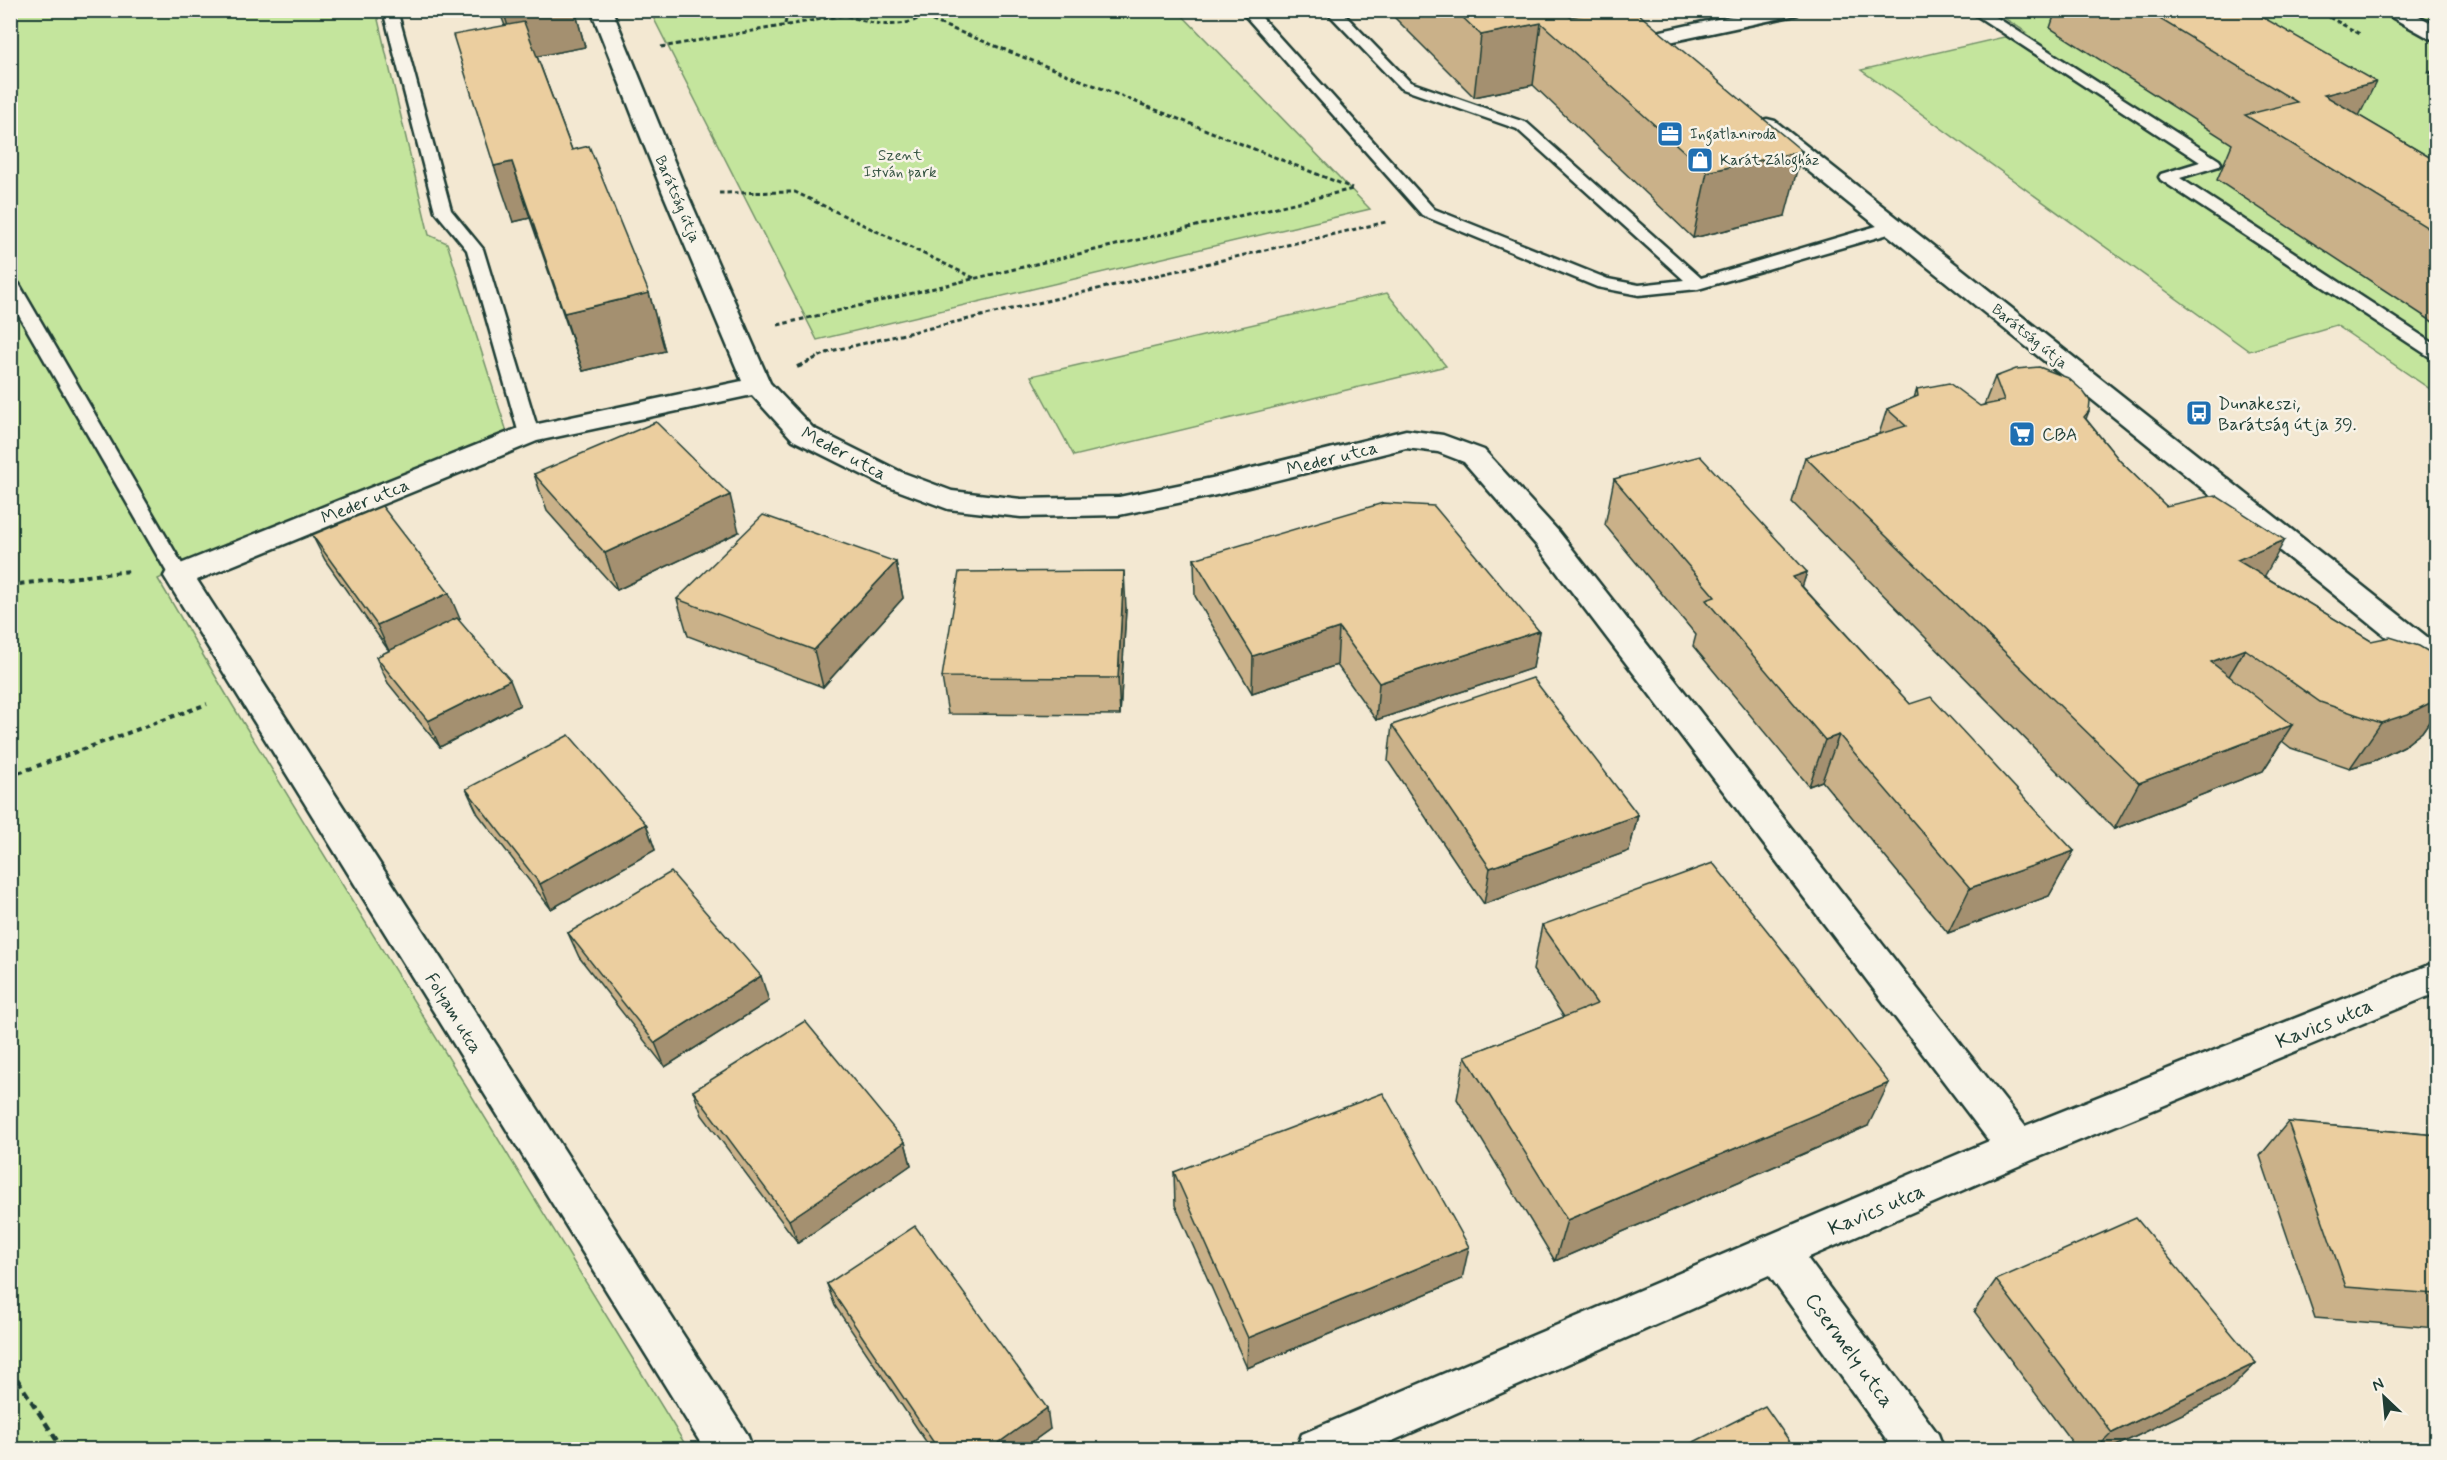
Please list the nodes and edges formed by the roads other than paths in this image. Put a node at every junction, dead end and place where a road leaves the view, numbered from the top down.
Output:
1 (390, 10) edge
2 (601, 10) edge
3 (1247, 10) edge
4 (1332, 10) edge
5 (1791, 10) edge
6 (1975, 10) edge
7 (2393, 10) edge
8 (2436, 34) edge
9 (1685, 59) edge
10 (1747, 109) edge
11 (1893, 227) junction
12 (10, 284) edge
13 (1698, 284) junction
14 (2436, 353) edge
15 (759, 386) junction
16 (529, 434) junction
17 (179, 576) junction
18 (2436, 660) edge
19 (2436, 977) edge
20 (2018, 1147) junction
21 (1777, 1251) junction
22 (731, 1449) edge
23 (1318, 1449) edge
24 (1922, 1449) edge

1 - 16 lane
2 - 15 street, Barátság útja
3 - 13 lane
4 - 13 lane
5 - 9 street
6 - 14 lane
7 - 8 street
10 - 11 street, Barátság útja
11 - 13 lane
11 - 18 street, Barátság útja
12 - 17 lane
15 - 16 street, Meder utca
15 - 20 street, Meder utca
16 - 17 street, Meder utca
17 - 22 street, Folyam utca
19 - 20 street, Kavics utca
20 - 21 street, Kavics utca
21 - 23 street, Kavics utca
21 - 24 street, Csermely utca

